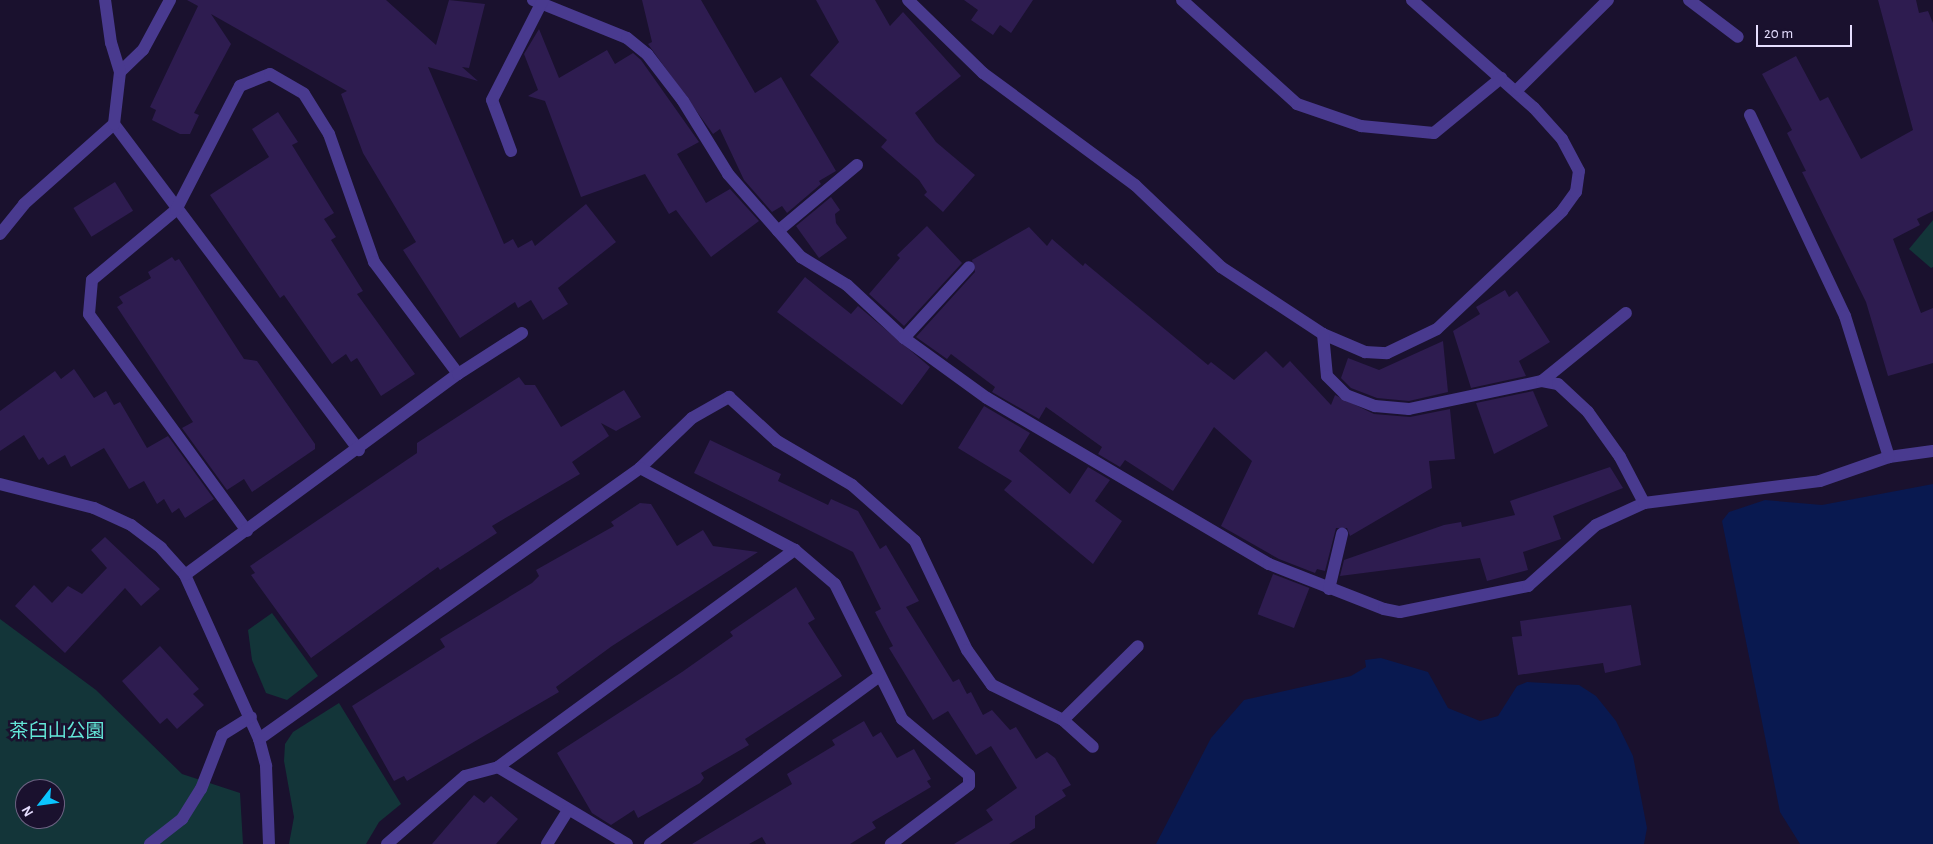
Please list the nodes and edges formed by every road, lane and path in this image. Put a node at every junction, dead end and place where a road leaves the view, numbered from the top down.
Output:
1 (105, 0) edge
2 (170, 0) edge
3 (908, 0) edge
4 (1182, 0) edge
5 (1412, 0) edge
6 (1608, 0) edge
7 (1690, 0) edge
8 (539, 1) edge
9 (1738, 37) dead end
10 (120, 72) junction
11 (1501, 78) junction
12 (1516, 90) junction
13 (1750, 115) dead end
14 (114, 124) junction
15 (511, 151) dead end
16 (857, 165) dead end
17 (176, 210) junction
18 (778, 231) junction
19 (0, 234) edge
20 (969, 267) dead end
21 (1626, 313) dead end
22 (522, 333) dead end
23 (1323, 334) junction
24 (904, 338) junction
25 (458, 374) junction
26 (1542, 381) junction
27 (359, 450) junction
28 (1933, 451) edge
29 (1889, 457) junction
30 (640, 468) junction
31 (0, 484) edge
32 (1644, 503) junction
33 (247, 531) junction
34 (1342, 534) dead end
35 (795, 550) junction
36 (184, 575) junction
37 (1329, 589) junction
38 (1138, 646) dead end
39 (878, 677) junction
40 (251, 718) junction
41 (1063, 720) junction
42 (259, 739) junction
43 (1093, 747) dead end
44 (498, 767) junction
45 (568, 811) junction
46 (150, 844) edge
47 (269, 844) edge
48 (387, 844) edge
49 (547, 844) edge
50 (627, 844) edge
51 (650, 844) edge
52 (891, 844) edge

1 - 10 street
2 - 10 street
3 - 23 street
4 - 11 street
5 - 11 street
6 - 12 street
7 - 9 street
8 - 15 street
8 - 18 street
10 - 14 street
11 - 12 street
12 - 23 street
13 - 29 street
14 - 17 street
14 - 19 street
16 - 18 street
17 - 25 street
17 - 27 street
17 - 33 street
18 - 24 street
20 - 24 street
21 - 26 street
22 - 25 street
23 - 26 street
24 - 37 street
25 - 27 street
26 - 32 street
27 - 33 street
28 - 29 street
29 - 32 street
30 - 35 street
30 - 41 street
30 - 42 street
31 - 36 street
32 - 37 street
33 - 36 street
34 - 37 street
35 - 39 street
35 - 44 street
36 - 40 street
38 - 41 street
39 - 51 street
39 - 52 street
40 - 42 street
40 - 46 street
41 - 43 street
42 - 47 street
44 - 45 street
44 - 48 street
45 - 49 street
45 - 50 street

